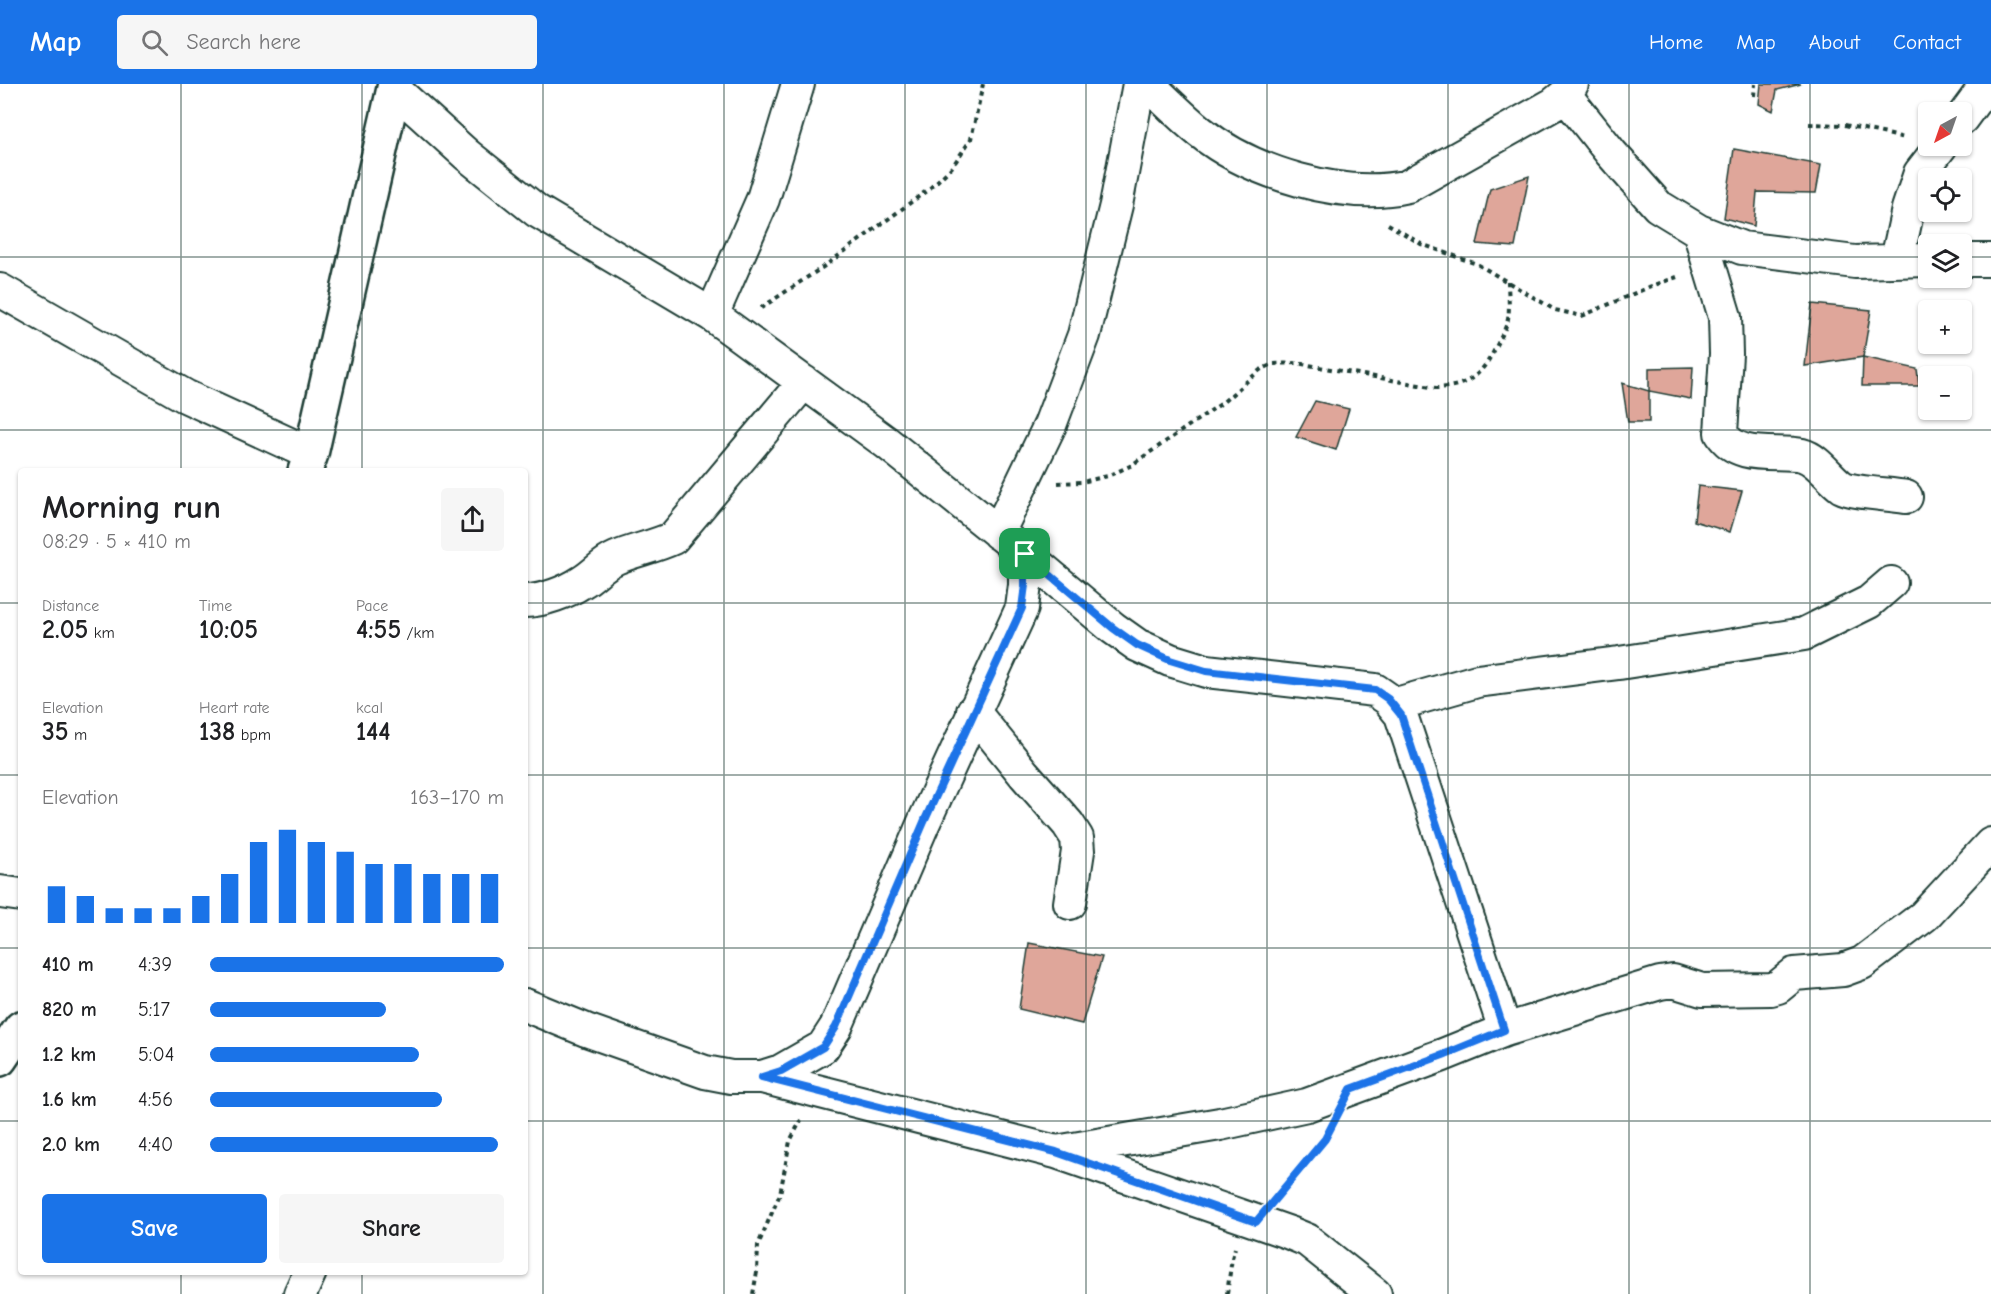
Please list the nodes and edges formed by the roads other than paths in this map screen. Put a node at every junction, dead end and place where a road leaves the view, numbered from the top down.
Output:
1 (798, 84) edge
2 (1139, 84) edge
3 (1148, 84) edge
4 (1987, 84) edge
5 (394, 86) edge
6 (1569, 89) edge
7 (1972, 104) edge
8 (1933, 156) edge
9 (1699, 231) junction
10 (1897, 260) junction
11 (1918, 260) edge
12 (1972, 260) edge
13 (1991, 260) edge
14 (0, 290) edge
15 (722, 322) junction
16 (804, 382) junction
17 (308, 463) edge
18 (1906, 497) dead end
19 (998, 533) junction
20 (1025, 554) junction
21 (1891, 583) dead end
22 (528, 600) edge
23 (1394, 705) junction
24 (973, 711) junction
25 (1991, 844) edge
26 (0, 892) edge
27 (18, 895) edge
28 (1070, 903) dead end
29 (528, 1006) edge
30 (1504, 1030) junction
31 (18, 1032) edge
32 (0, 1059) edge
33 (762, 1077) junction
34 (1056, 1152) junction
35 (309, 1275) edge
36 (300, 1294) edge
37 (1375, 1294) edge

1 - 15 street
2 - 19 street
3 - 6 street
4 - 7 street
5 - 15 street
5 - 17 street
6 - 9 street
8 - 10 street
9 - 10 street
9 - 18 street
10 - 11 street
12 - 13 street
14 - 17 street
15 - 16 street
16 - 19 street
16 - 22 street
19 - 20 street
20 - 23 street
20 - 24 street
21 - 23 street
23 - 30 street
24 - 28 street
24 - 33 street
25 - 30 street
26 - 27 street
29 - 33 street
30 - 34 street
31 - 32 street
33 - 34 street
34 - 37 street
35 - 36 street

